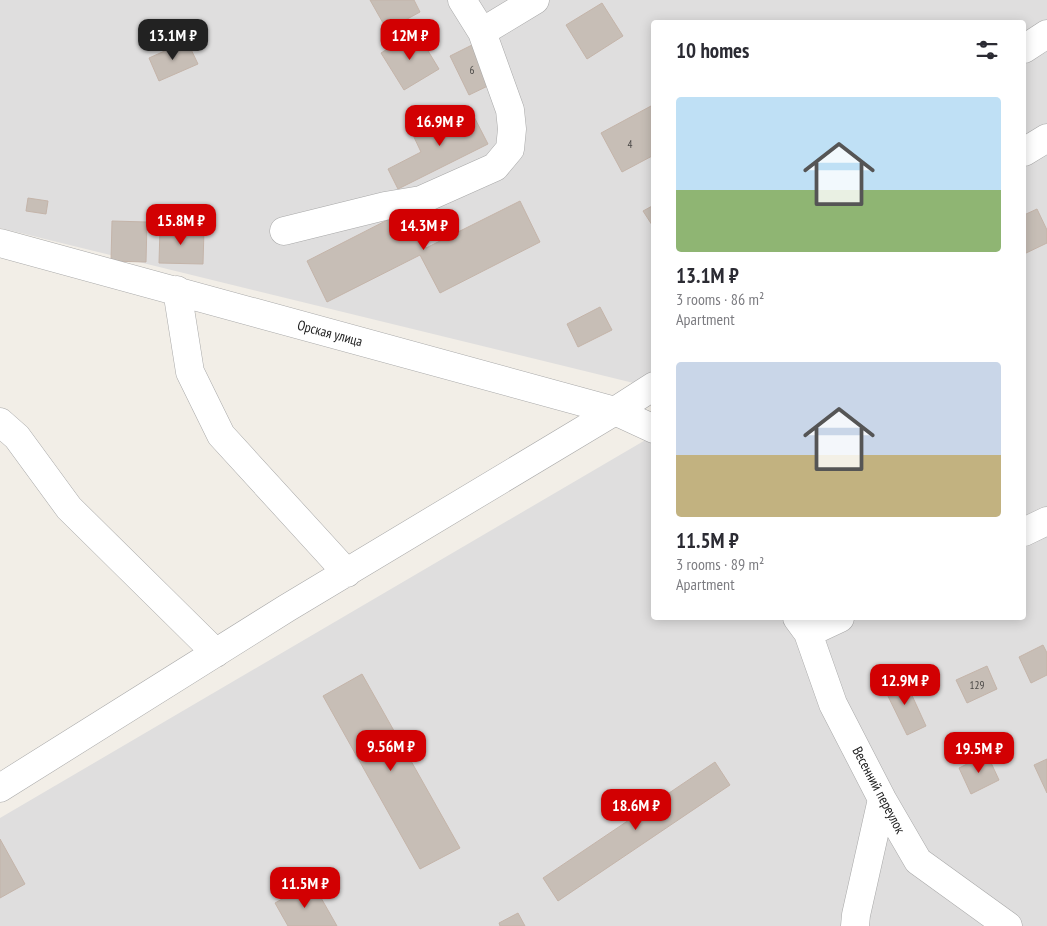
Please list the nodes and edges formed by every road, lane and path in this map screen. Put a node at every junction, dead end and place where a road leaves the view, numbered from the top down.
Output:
1 (462, 0) edge
2 (535, 0) edge
3 (482, 32) junction
4 (1047, 34) edge
5 (1026, 48) edge
6 (1047, 138) edge
7 (1026, 151) edge
8 (284, 231) dead end
9 (0, 244) edge
10 (177, 290) junction
11 (651, 388) edge
12 (615, 411) junction
13 (0, 422) edge
14 (651, 428) edge
15 (1047, 521) edge
16 (1026, 531) edge
17 (347, 572) junction
18 (829, 620) edge
19 (802, 625) edge
20 (216, 653) junction
21 (0, 788) edge
22 (882, 799) junction
23 (855, 926) edge
24 (1008, 926) edge

1 - 3 street
2 - 3 street
3 - 8 street
4 - 5 street
6 - 7 street
9 - 10 street, Орская улица
10 - 12 street, Орская улица
10 - 17 street
11 - 12 street
12 - 14 street
12 - 17 street
13 - 20 street
15 - 16 street
17 - 20 street
18 - 19 street
19 - 22 street, Весенний переулок
20 - 21 street
22 - 23 street
22 - 24 street, Весенний переулок

